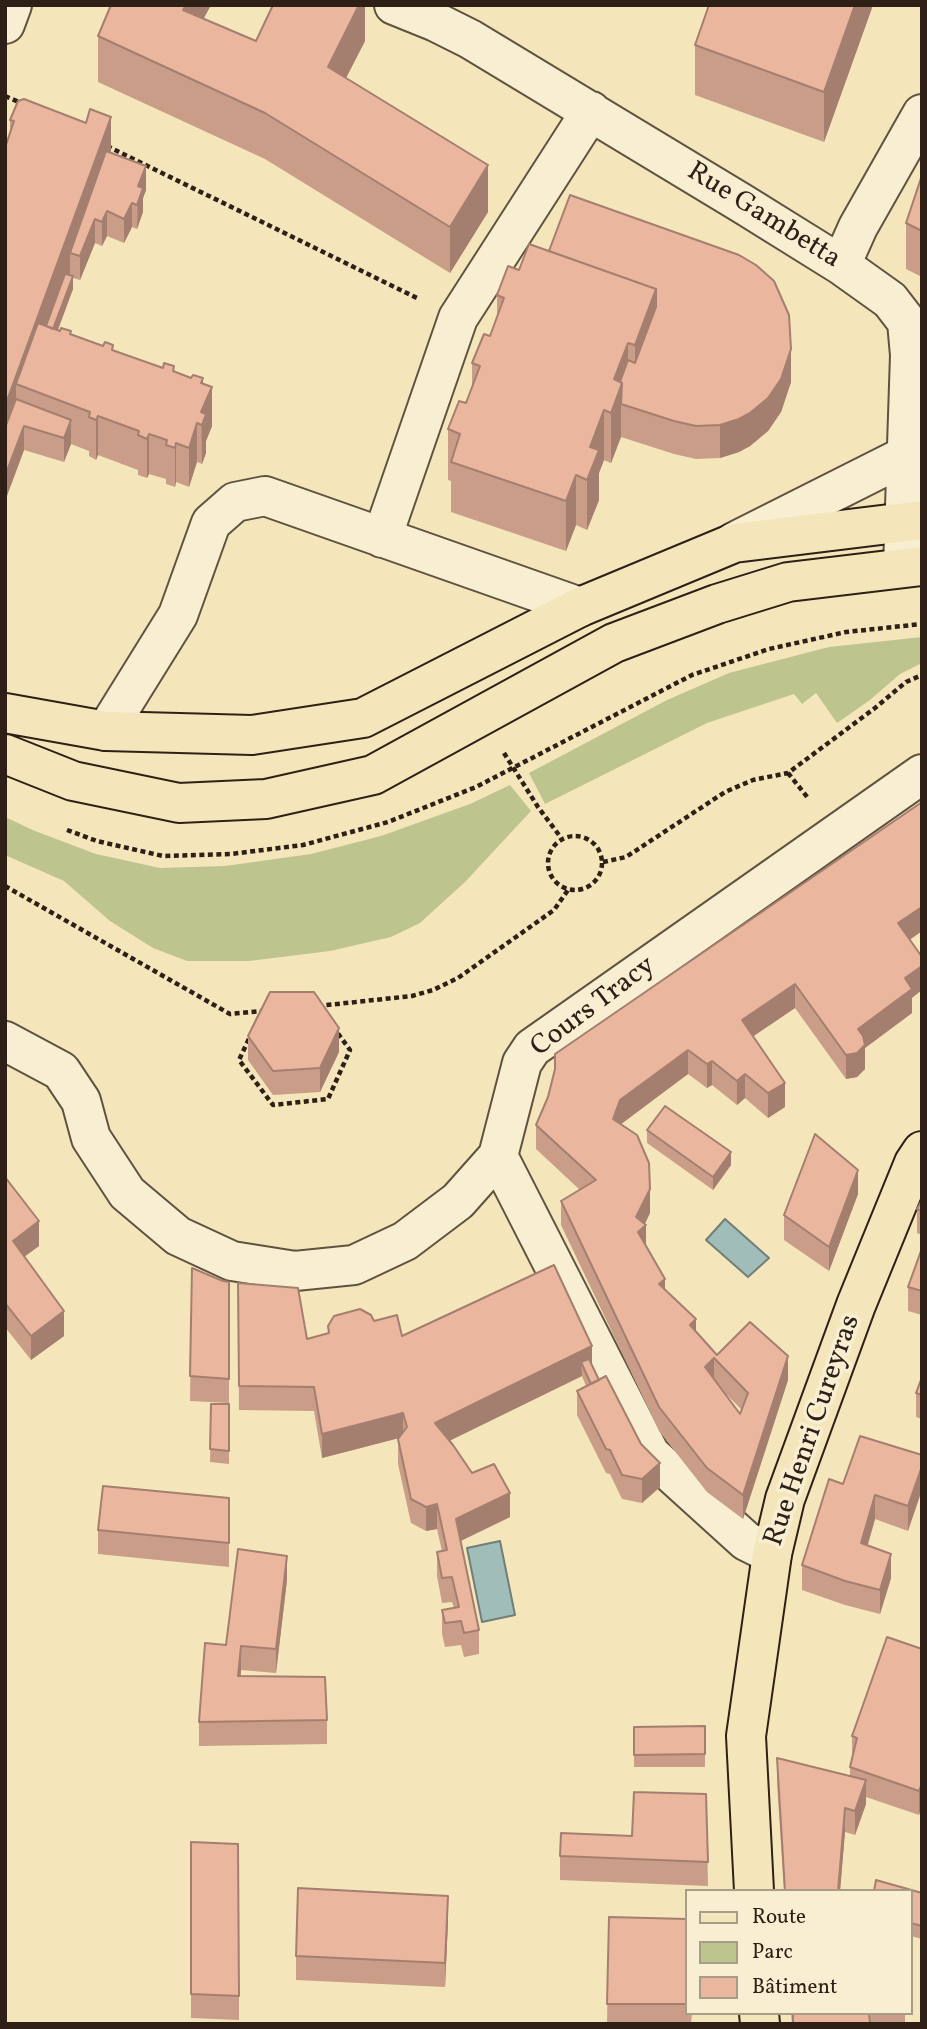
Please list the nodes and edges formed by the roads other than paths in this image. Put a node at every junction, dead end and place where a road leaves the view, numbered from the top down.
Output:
1 (12, 5) edge
2 (394, 5) edge
3 (439, 13) edge
4 (5, 24) edge
5 (591, 111) junction
6 (922, 114) edge
7 (841, 265) junction
8 (907, 455) junction
9 (913, 520) edge
10 (382, 538) junction
11 (734, 542) junction
12 (912, 567) edge
13 (580, 607) junction
14 (5, 713) edge
15 (106, 731) junction
16 (5, 754) edge
17 (922, 774) edge
18 (5, 1041) edge
19 (922, 1151) edge
20 (498, 1156) junction
21 (772, 1554) junction
22 (754, 1889) edge

1 - 4 street
2 - 3 street, Rue Gambetta
3 - 5 street, Rue Gambetta
5 - 7 street, Rue Gambetta
5 - 10 street
6 - 7 street
7 - 8 street, Rue Gambetta
8 - 9 street, Rue Gambetta
8 - 11 street
9 - 11 main road
9 - 12 street, Rue Gambetta
10 - 13 street
10 - 15 street
11 - 13 main road
12 - 16 main road
13 - 15 main road
14 - 15 main road
17 - 20 street, Cours Tracy
18 - 20 street, Cours Tracy
19 - 21 main road, Rue Henri Cureyras
20 - 21 street
21 - 22 main road, Rue Henri Cureyras

